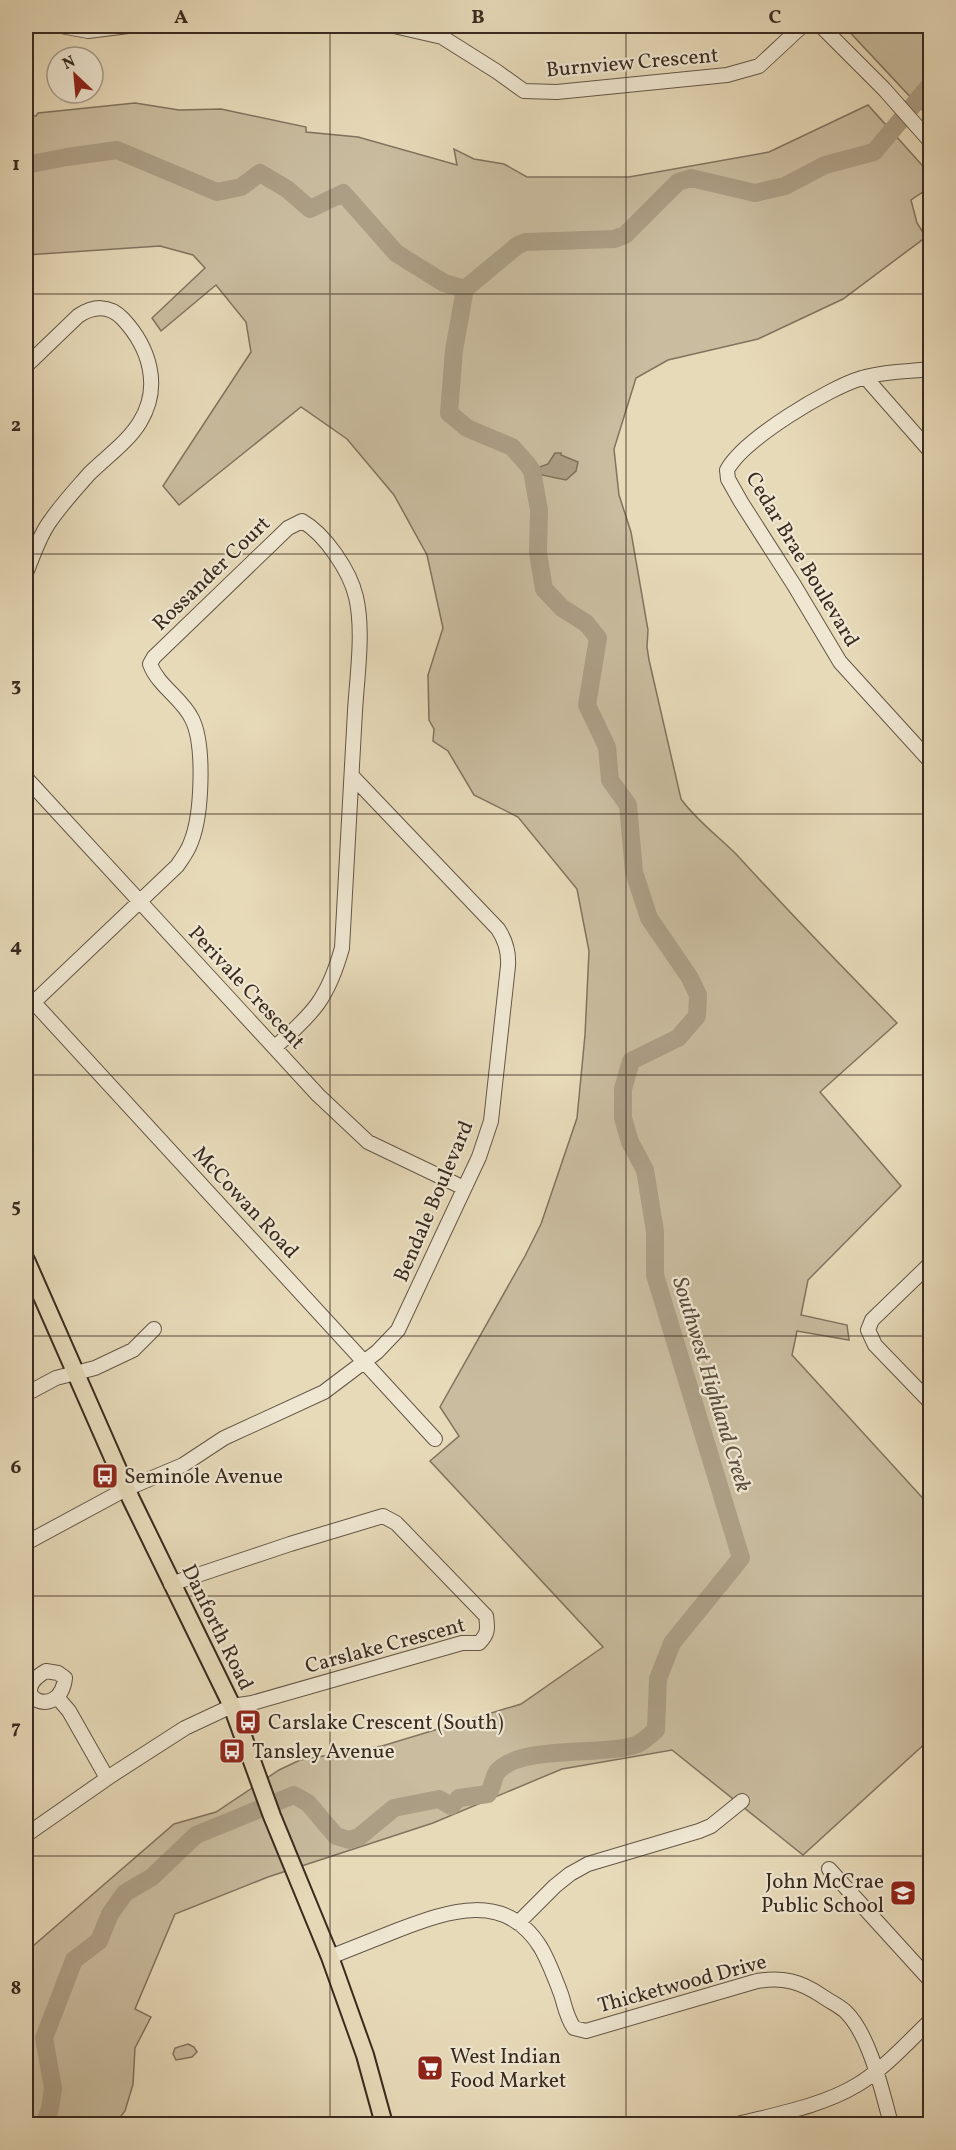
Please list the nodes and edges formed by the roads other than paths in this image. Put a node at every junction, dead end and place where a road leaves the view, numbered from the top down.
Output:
1 (60, 26) edge
2 (128, 26) edge
3 (394, 26) edge
4 (802, 26) edge
5 (821, 26) edge
6 (445, 31) edge
7 (928, 137) edge
8 (26, 366) edge
9 (930, 369) edge
10 (865, 377) junction
11 (930, 451) edge
12 (26, 573) edge
13 (930, 761) edge
14 (352, 776) junction
15 (26, 778) edge
16 (140, 902) junction
17 (30, 998) edge
18 (275, 1047) junction
19 (464, 1188) junction
20 (26, 1260) edge
21 (930, 1264) edge
22 (154, 1329) dead end
23 (364, 1362) junction
24 (76, 1372) junction
25 (26, 1394) edge
26 (930, 1402) edge
27 (435, 1439) dead end
28 (126, 1489) junction
29 (26, 1543) edge
30 (171, 1584) junction
31 (57, 1697) dead end
32 (232, 1707) junction
33 (107, 1778) junction
34 (742, 1801) dead end
35 (26, 1835) edge
36 (829, 1869) dead end
37 (518, 1923) junction
38 (330, 1957) junction
39 (930, 1980) edge
40 (930, 2021) edge
41 (876, 2073) junction
42 (384, 2124) edge
43 (738, 2124) edge
44 (891, 2124) edge

1 - 2 street
3 - 6 street, Burnview Crescent
4 - 6 street, Burnview Crescent
5 - 7 street
8 - 12 street
9 - 10 street, Cedar Brae Boulevard
10 - 11 street
10 - 13 street, Cedar Brae Boulevard
14 - 16 street, Rossander Court
14 - 18 street, Rossander Court
14 - 19 street, Bendale Boulevard
15 - 16 street, Perivale Crescent
16 - 17 street, Rossander Court
16 - 18 street, Perivale Crescent
17 - 23 street, McCowan Road
18 - 19 street, Perivale Crescent
19 - 23 street, Bendale Boulevard
20 - 24 main road, Danforth Road
21 - 26 street
22 - 24 street
23 - 27 street, McCowan Road
23 - 28 street
24 - 25 street
24 - 28 main road, Danforth Road
28 - 29 street
28 - 30 main road, Danforth Road
30 - 32 main road, Danforth Road
30 - 32 street, Carslake Crescent
31 - 33 street
32 - 33 street
32 - 38 main road, Danforth Road
33 - 35 street
34 - 37 street
36 - 39 street
37 - 38 street, Thicketwood Drive
37 - 41 street, Thicketwood Drive
38 - 42 main road, Danforth Road
40 - 41 street
41 - 43 street
41 - 44 street, Thicketwood Drive

